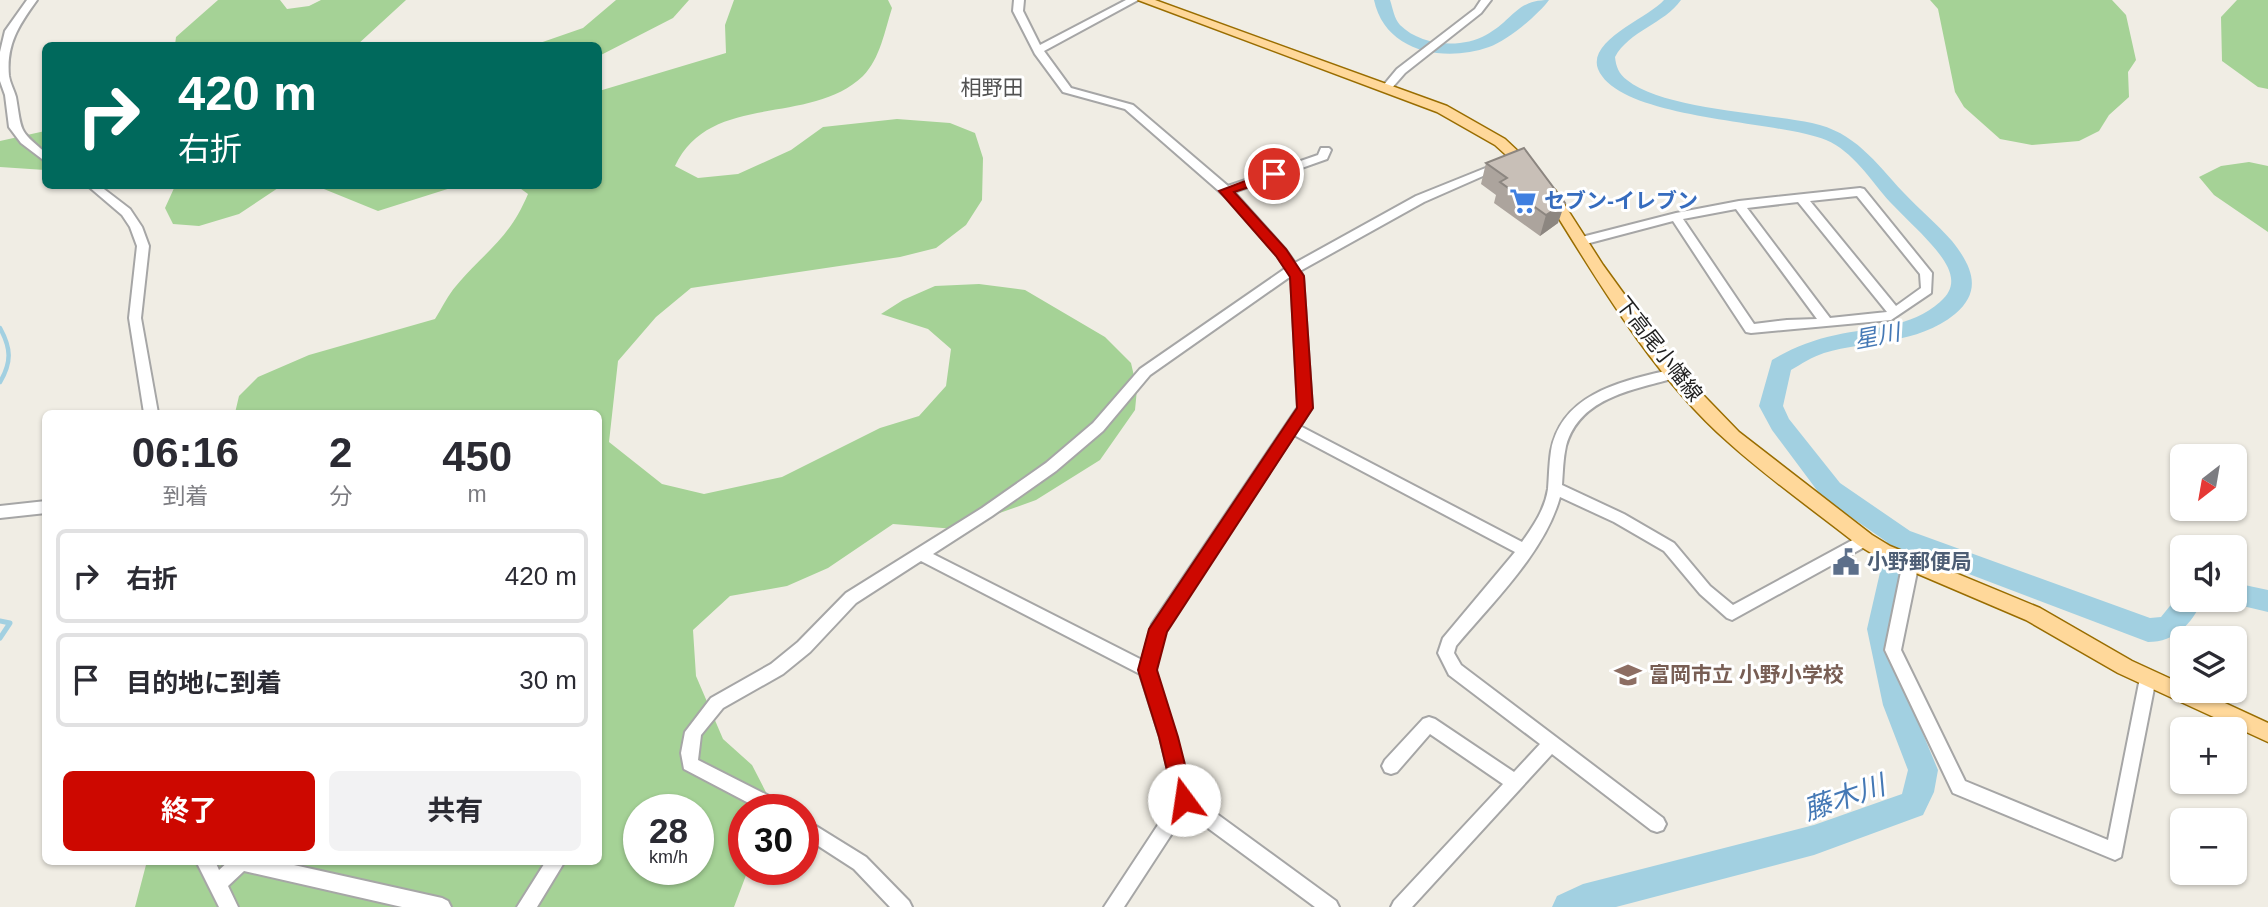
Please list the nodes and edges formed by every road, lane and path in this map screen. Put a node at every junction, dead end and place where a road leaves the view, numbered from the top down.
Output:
1 (32, 0) edge
2 (1019, 0) edge
3 (1133, 0) edge
4 (1144, 0) edge
5 (1486, 0) edge
6 (1038, 50) junction
7 (1387, 87) junction
8 (1325, 150) dead end
9 (42, 156) edge
10 (1520, 158) junction
11 (97, 189) edge
12 (1225, 191) junction
13 (1801, 198) junction
14 (1739, 205) junction
15 (1676, 217) junction
16 (1582, 241) junction
17 (1293, 269) junction
18 (1895, 313) junction
19 (1827, 323) junction
20 (1673, 374) junction
21 (150, 410) edge
22 (1294, 429) junction
23 (1557, 489) junction
24 (42, 507) edge
25 (0, 512) edge
26 (1865, 540) junction
27 (1524, 550) junction
28 (920, 554) junction
29 (1908, 561) junction
30 (1147, 670) junction
31 (2148, 678) junction
32 (2268, 733) edge
33 (1551, 744) junction
34 (1391, 766) dead end
35 (1515, 782) junction
36 (748, 794) edge
37 (1184, 800) junction
38 (1657, 824) dead end
39 (819, 836) edge
40 (207, 865) edge
41 (239, 865) edge
42 (255, 865) edge
43 (553, 865) edge
44 (217, 884) junction
45 (229, 907) edge
46 (442, 907) edge
47 (526, 907) edge
48 (903, 907) edge
49 (1113, 907) edge
50 (1330, 907) edge
51 (1400, 907) edge

1 - 9 street
2 - 6 street
3 - 6 street
4 - 7 main road, 下高尾小幡線
5 - 7 street
6 - 12 street
7 - 10 main road, 下高尾小幡線
8 - 12 street
10 - 16 main road, 下高尾小幡線
10 - 17 street
11 - 21 street
12 - 17 street
13 - 14 street
13 - 18 street
13 - 18 street
14 - 15 street
14 - 19 street
15 - 16 street
15 - 19 street
16 - 20 main road, 下高尾小幡線
17 - 22 street
17 - 28 street
18 - 19 street
20 - 23 street
20 - 26 main road, 下高尾小幡線
22 - 27 street
22 - 30 street
23 - 26 street
23 - 27 street
24 - 25 street
26 - 29 main road, 下高尾小幡線
27 - 33 street
28 - 30 street
28 - 36 street
29 - 31 main road, 下高尾小幡線
29 - 31 street
30 - 37 street
31 - 32 main road, 下高尾小幡線
33 - 35 street
33 - 38 street
34 - 35 street
35 - 51 street
37 - 49 street
37 - 50 street
39 - 48 street
40 - 44 street
41 - 44 street
42 - 46 street
43 - 47 street
44 - 45 street

